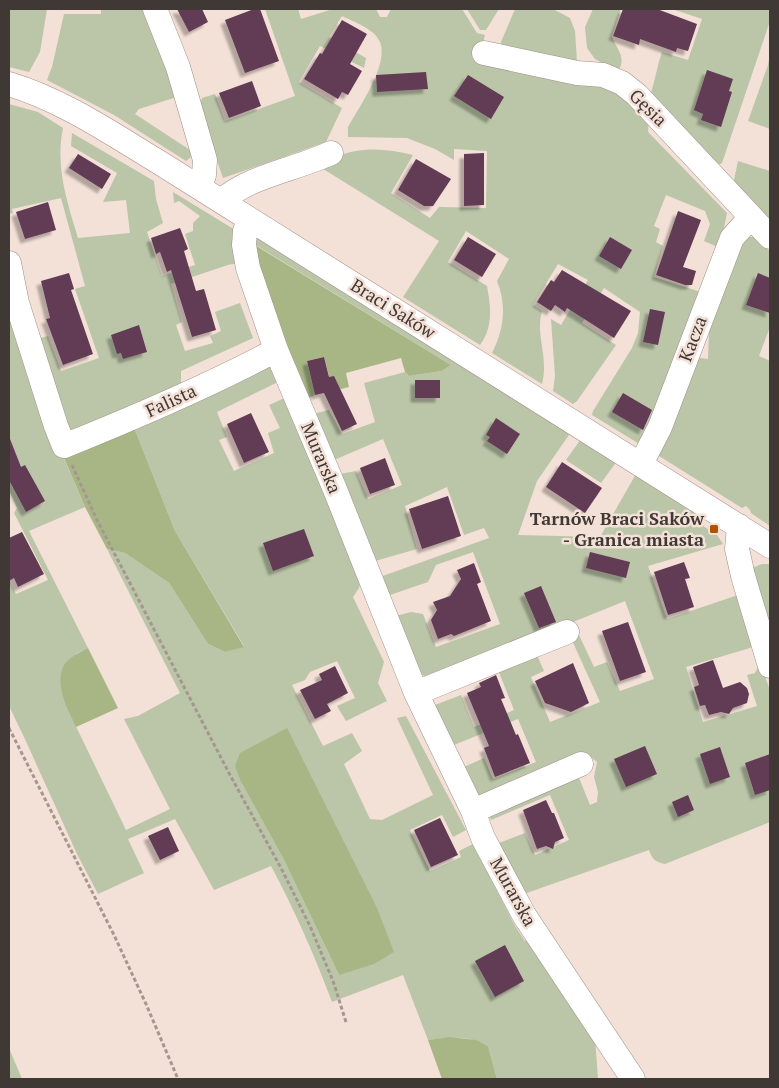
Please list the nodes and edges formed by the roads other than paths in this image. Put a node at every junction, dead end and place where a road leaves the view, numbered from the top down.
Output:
1 (155, 9) edge
2 (484, 53) dead end
3 (9, 84) edge
4 (330, 153) dead end
5 (200, 188) junction
6 (221, 201) junction
7 (750, 217) junction
8 (250, 220) junction
9 (770, 237) edge
10 (9, 263) edge
11 (276, 350) junction
12 (641, 464) junction
13 (739, 526) junction
14 (770, 546) edge
15 (567, 632) dead end
16 (770, 666) edge
17 (416, 693) junction
18 (582, 764) dead end
19 (473, 811) junction
20 (633, 1079) edge

1 - 5 street
2 - 7 street, Gęsia
3 - 5 street, Braci Saków
4 - 6 street
5 - 6 street, Braci Saków
6 - 8 street, Braci Saków
7 - 9 street, Gęsia
7 - 12 street, Kacza
8 - 11 street, Murarska
8 - 12 street, Braci Saków
10 - 11 street, Falista
11 - 17 street, Murarska
12 - 13 street, Braci Saków
13 - 14 street, Braci Saków
13 - 16 street
15 - 17 street
17 - 19 street, Murarska
18 - 19 street
19 - 20 street, Murarska

